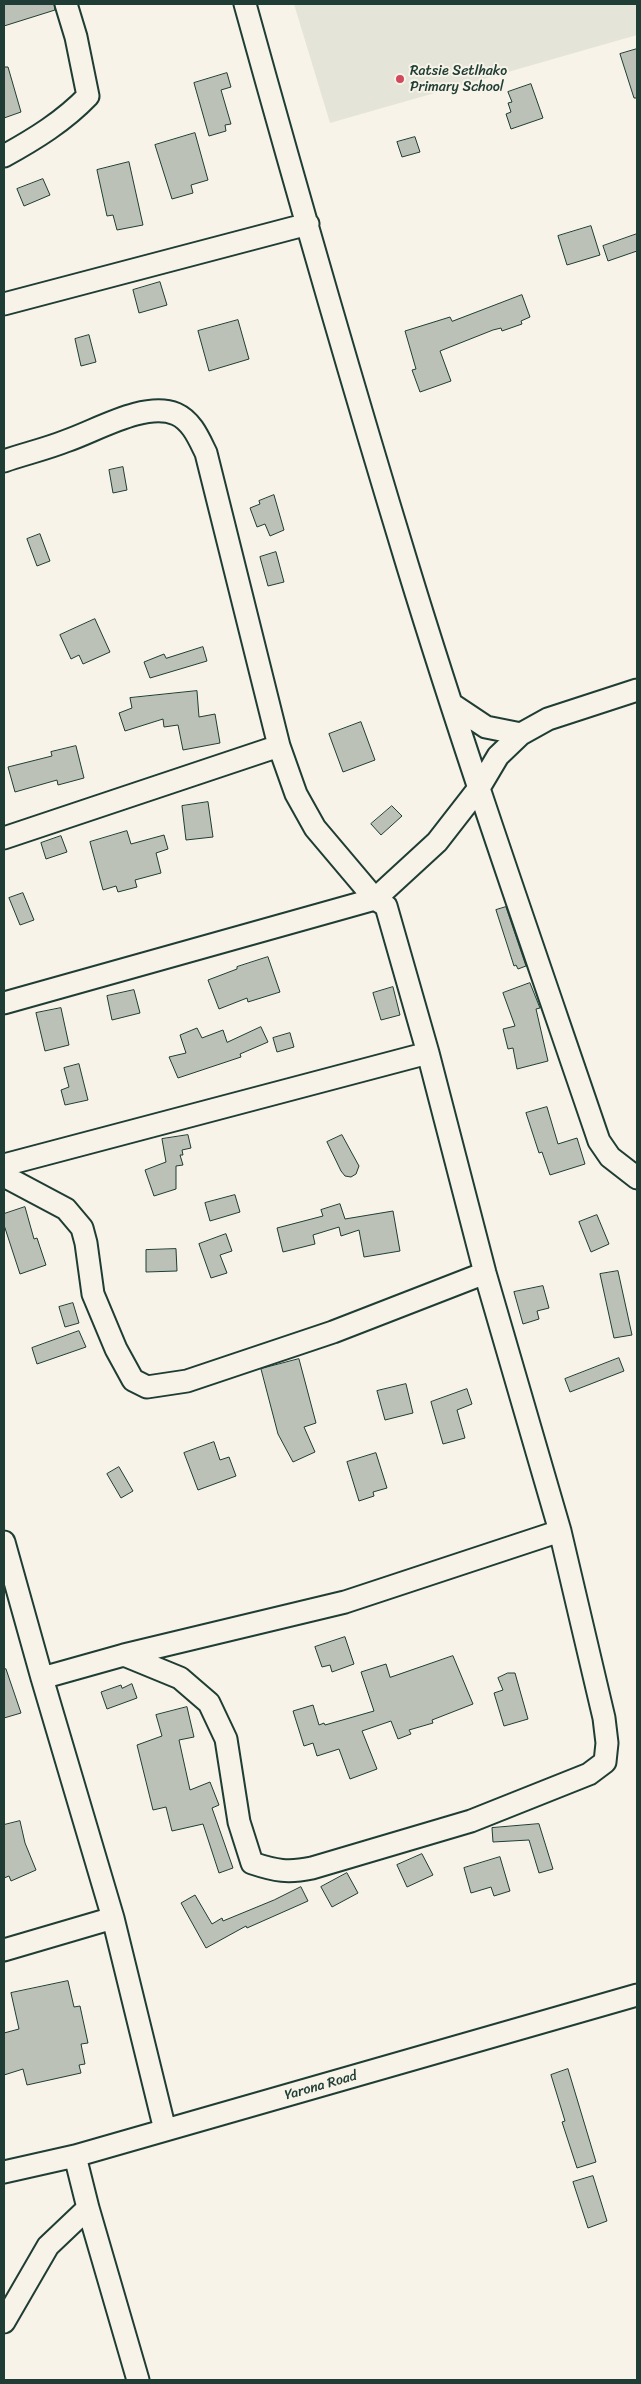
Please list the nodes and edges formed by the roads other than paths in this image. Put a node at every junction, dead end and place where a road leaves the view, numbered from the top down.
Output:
1 (66, 4) edge
2 (245, 4) edge
3 (4, 156) edge
4 (308, 224) junction
5 (4, 304) edge
6 (4, 461) edge
7 (637, 690) edge
8 (453, 705) junction
9 (521, 734) junction
10 (279, 746) junction
11 (479, 788) junction
12 (4, 838) edge
13 (375, 899) junction
14 (4, 1003) edge
15 (428, 1053) junction
16 (4, 1165) edge
17 (4, 1176) edge
18 (637, 1178) edge
19 (485, 1273) junction
20 (560, 1531) junction
21 (4, 1542) edge
22 (124, 1655) junction
23 (42, 1678) junction
24 (113, 1918) junction
25 (4, 1950) edge
26 (637, 1995) edge
27 (165, 2130) junction
28 (75, 2156) junction
29 (4, 2172) edge
30 (88, 2208) junction
31 (4, 2322) edge
32 (138, 2380) edge

1 - 3 street
2 - 4 street
4 - 5 street
4 - 8 street
6 - 10 street
7 - 9 street
8 - 9 street
8 - 11 street
9 - 11 street
10 - 12 street
10 - 13 street
11 - 13 street
11 - 18 street
13 - 14 street
13 - 15 street
15 - 16 street
15 - 19 street
17 - 19 street
19 - 20 street
20 - 22 street
20 - 22 street
21 - 23 street
22 - 23 street
23 - 24 street
24 - 25 street
24 - 27 street
26 - 27 street, Yarona Road
27 - 28 street, Yarona Road
28 - 29 street, Yarona Road
28 - 30 street
30 - 31 street
30 - 32 street

